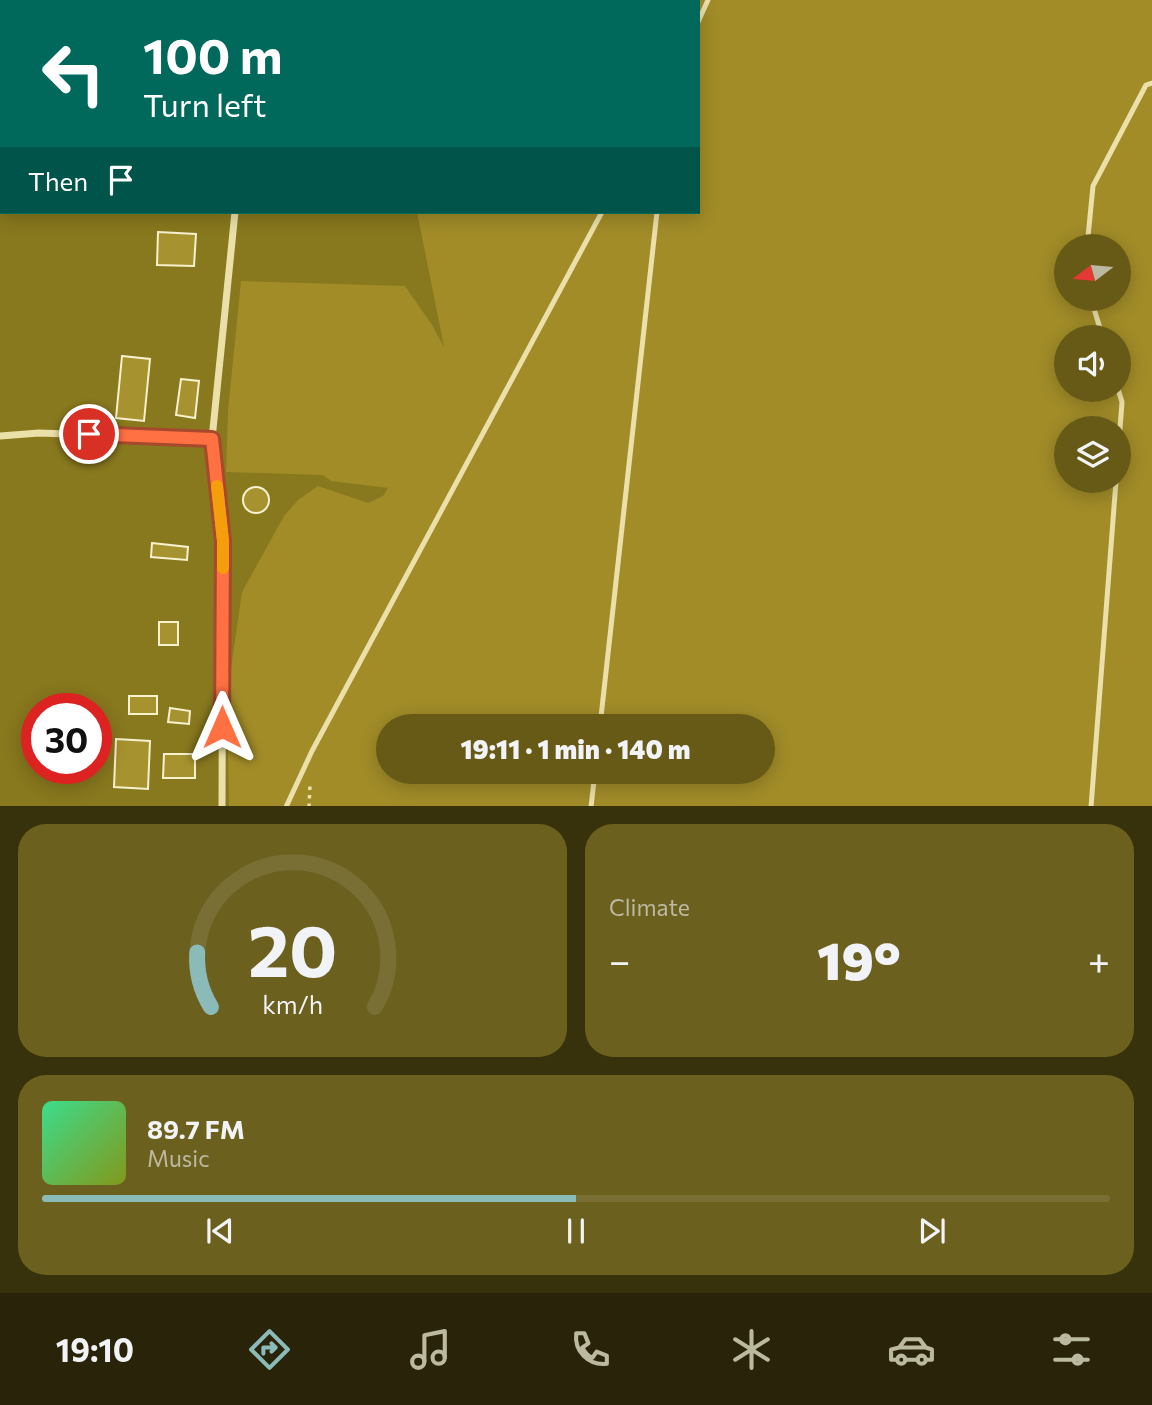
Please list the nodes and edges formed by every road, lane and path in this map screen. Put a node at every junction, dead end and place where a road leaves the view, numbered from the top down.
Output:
1 (708, 0) edge
2 (700, 18) edge
3 (1152, 83) edge
4 (235, 214) edge
5 (601, 214) edge
6 (657, 214) edge
7 (1088, 234) edge
8 (0, 436) edge
9 (212, 439) junction
10 (1115, 493) edge
11 (601, 714) edge
12 (594, 784) edge
13 (222, 806) edge
14 (286, 806) edge
15 (591, 806) edge
16 (1091, 806) edge

1 - 2 lane
3 - 7 lane
4 - 9 street
5 - 14 lane
6 - 11 lane
8 - 9 street
9 - 13 street
10 - 16 lane
12 - 15 lane

